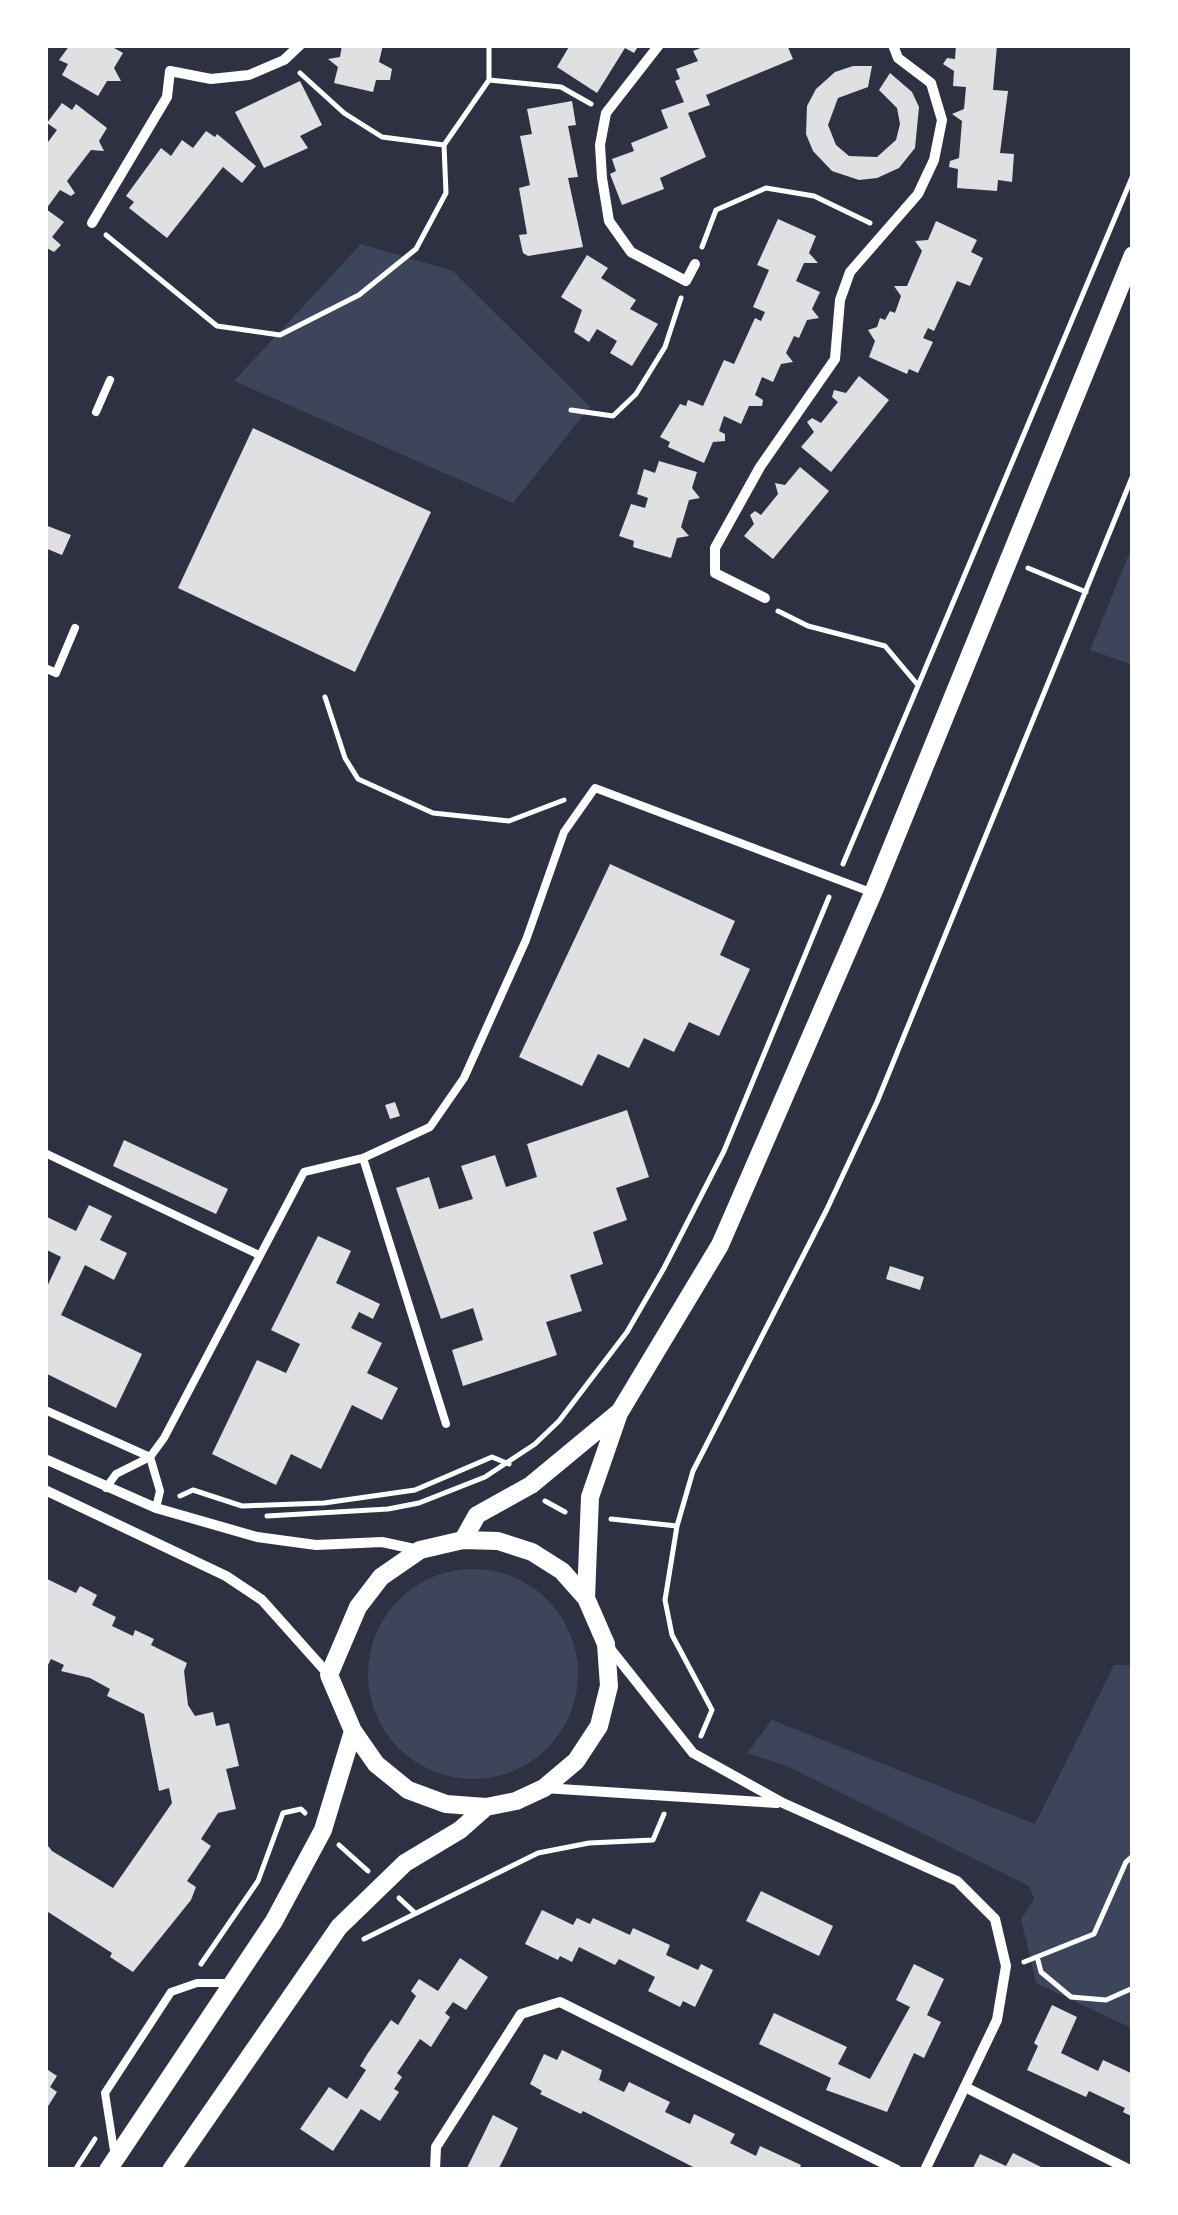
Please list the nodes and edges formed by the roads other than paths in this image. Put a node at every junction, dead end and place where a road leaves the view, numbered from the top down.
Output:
1 (300, 45) edge
2 (659, 45) edge
3 (893, 45) edge
4 (92, 223) road end
5 (1133, 255) edge
6 (695, 264) road end
7 (110, 380) dead end
8 (96, 412) dead end
9 (765, 598) dead end
10 (75, 628) dead end
11 (45, 668) edge
12 (873, 893) junction
13 (45, 1153) edge
14 (363, 1158) junction
15 (258, 1254) junction
16 (45, 1410) edge
17 (619, 1413) junction
18 (446, 1424) dead end
19 (150, 1457) junction
20 (45, 1459) edge
21 (106, 1488) junction
22 (45, 1490) edge
23 (156, 1508) junction
24 (463, 1540) junction
25 (420, 1550) junction
26 (586, 1598) junction
27 (606, 1644) junction
28 (329, 1675) junction
29 (354, 1731) junction
30 (544, 1788) junction
31 (782, 1803) junction
32 (486, 1807) junction
33 (234, 1982) junction
34 (966, 2087) junction
35 (112, 2165) edge
36 (171, 2170) edge
37 (435, 2170) edge
38 (897, 2170) edge
39 (925, 2170) edge
40 (1130, 2170) edge

1 - 4 street
2 - 6 street
3 - 9 street
5 - 12 street
7 - 8 lane
10 - 11 lane
12 - 14 lane
12 - 17 street
13 - 15 lane
14 - 15 lane
14 - 18 lane
15 - 19 lane
16 - 19 lane
17 - 24 street
17 - 26 street
19 - 21 lane
19 - 23 lane
20 - 21 street
21 - 23 street
22 - 28 street
23 - 25 street
24 - 25 street
24 - 26 street
25 - 28 street
26 - 27 street
27 - 30 street
27 - 31 street
28 - 29 street
29 - 32 street
29 - 33 street
30 - 31 street
30 - 32 street
31 - 34 street
32 - 36 street
33 - 35 street
33 - 35 lane
34 - 39 street
34 - 40 street
37 - 38 street

